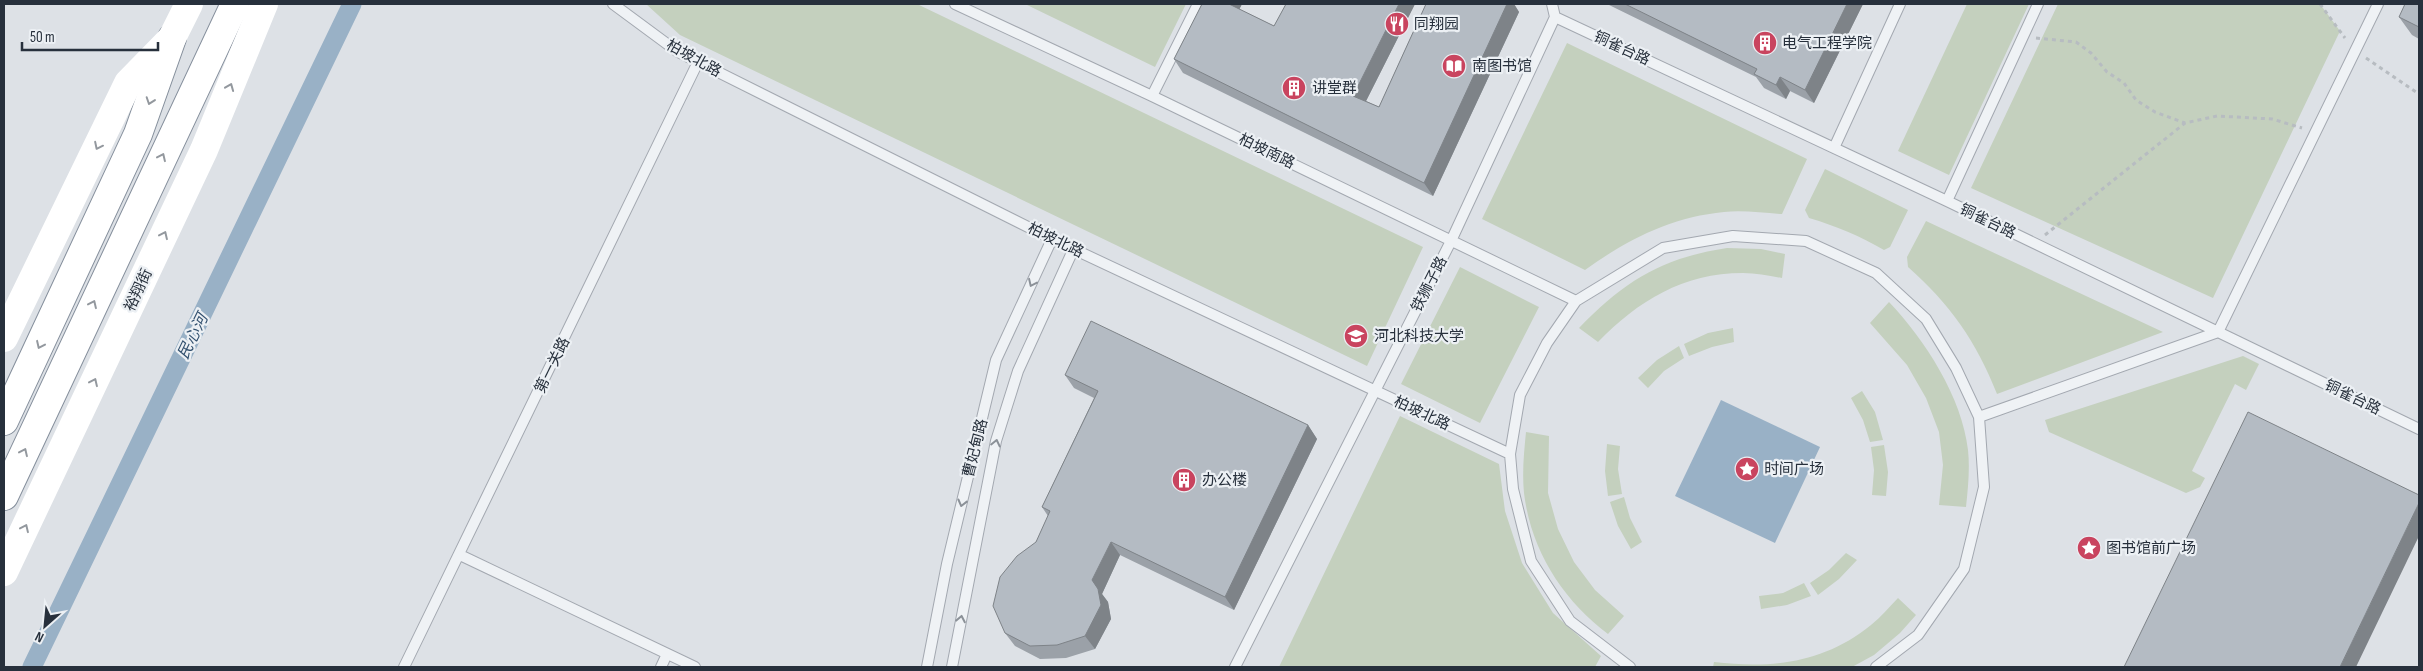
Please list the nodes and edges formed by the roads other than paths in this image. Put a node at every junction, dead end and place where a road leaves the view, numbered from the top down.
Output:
1 (189, 4) edge
2 (235, 4) edge
3 (264, 4) edge
4 (612, 4) edge
5 (955, 4) edge
6 (1198, 4) edge
7 (1552, 4) edge
8 (1900, 4) edge
9 (2038, 4) edge
10 (2378, 4) edge
11 (1555, 17) junction
12 (172, 38) junction
13 (698, 62) junction
14 (1152, 96) junction
15 (1834, 148) junction
16 (1947, 202) junction
17 (1052, 239) junction
18 (1451, 240) junction
19 (1074, 248) junction
20 (1576, 301) junction
21 (2218, 332) junction
22 (4, 338) edge
23 (1375, 391) junction
24 (1979, 417) junction
25 (4, 421) edge
26 (2419, 429) edge
27 (1510, 454) junction
28 (4, 496) edge
29 (460, 555) junction
30 (4, 572) edge
31 (667, 654) junction
32 (405, 667) edge
33 (661, 667) edge
34 (695, 667) edge
35 (927, 667) edge
36 (952, 667) edge
37 (1235, 667) edge
38 (1630, 667) edge
39 (1876, 667) edge

1 - 12 main road
28 -> 2 main road
30 -> 3 main road, 裕翔街
4 - 13 lane, 柏坡北路
5 - 14 lane, 柏坡南路
6 - 14 lane
7 - 11 lane
8 - 15 lane
9 - 16 lane
10 - 21 lane
11 - 15 lane, 铜雀台路
11 - 18 lane, 铁狮子路
12 -> 22 main road
12 -> 25 main road
13 - 17 lane, 柏坡北路
13 - 29 lane, 第一关路
14 - 18 lane, 柏坡南路
15 - 16 lane, 铜雀台路
16 - 21 lane, 铜雀台路
17 - 19 lane, 柏坡北路
17 -> 35 lane, 曹妃甸路
18 - 20 lane, 柏坡南路
18 - 23 lane, 铁狮子路
19 - 23 lane, 柏坡北路
36 -> 19 lane, 曹妃甸路
20 - 24 lane
20 - 27 lane
21 - 24 lane
21 - 26 lane, 铜雀台路
23 - 27 lane, 柏坡北路
23 - 37 lane, 铁狮子路
24 - 39 lane
27 - 38 lane
29 - 31 lane
29 - 32 lane, 第一关路
31 - 33 lane
31 - 34 lane

